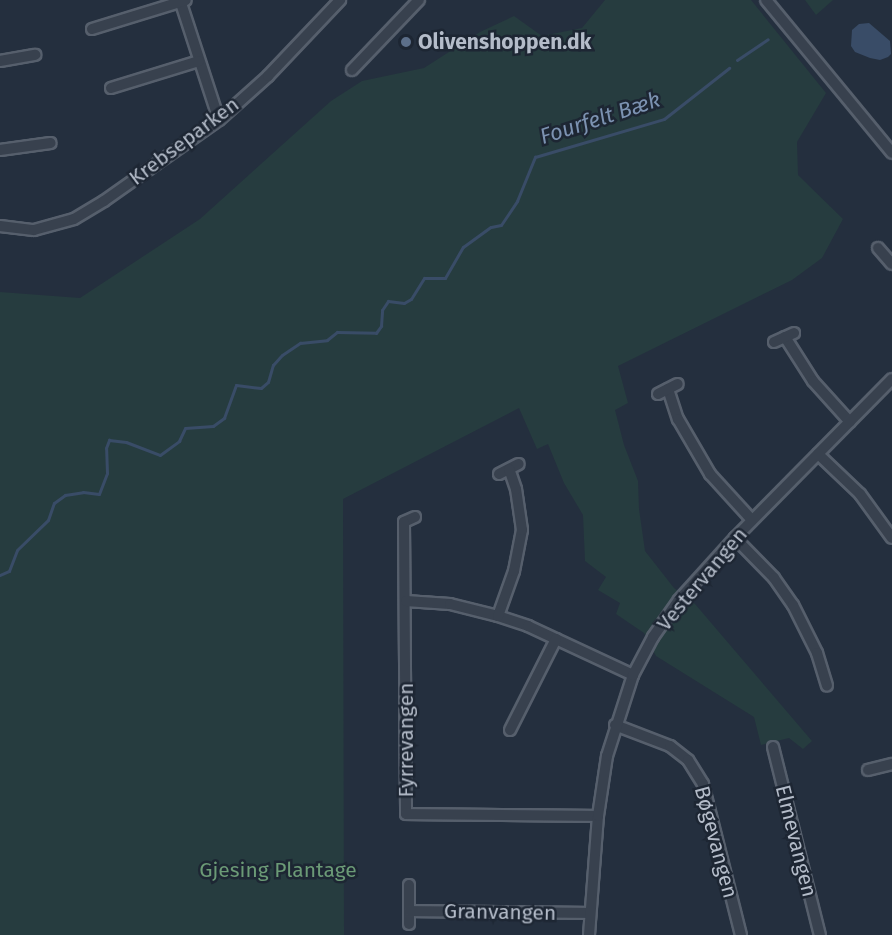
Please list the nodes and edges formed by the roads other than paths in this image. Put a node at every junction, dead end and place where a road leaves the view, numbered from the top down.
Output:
1 (340, 0) edge
2 (405, 0) edge
3 (419, 0) edge
4 (766, 0) edge
5 (182, 1) edge
6 (408, 11) junction
7 (92, 29) dead end
8 (35, 56) dead end
9 (0, 61) edge
10 (199, 61) junction
11 (352, 70) dead end
12 (111, 88) dead end
13 (219, 120) junction
14 (51, 143) dead end
15 (0, 150) edge
16 (892, 153) edge
17 (0, 226) edge
18 (878, 248) dead end
19 (892, 264) edge
20 (774, 342) dead end
21 (892, 379) edge
22 (668, 389) dead end
23 (850, 422) junction
24 (819, 454) junction
25 (519, 464) dead end
26 (415, 517) dead end
27 (752, 520) junction
28 (891, 533) edge
29 (735, 538) junction
30 (406, 602) junction
31 (498, 616) junction
32 (556, 639) junction
33 (633, 675) junction
34 (827, 686) dead end
35 (615, 725) junction
36 (510, 730) dead end
37 (772, 748) dead end
38 (892, 764) edge
39 (868, 770) dead end
40 (598, 816) junction
41 (409, 885) dead end
42 (410, 911) junction
43 (590, 913) junction
44 (409, 924) dead end
45 (589, 935) edge
46 (741, 935) edge
47 (820, 935) edge

1 - 13 street, Krebseparken
2 - 6 street
3 - 6 street
4 - 16 street
5 - 7 street
5 - 10 street
6 - 11 street
8 - 9 street
10 - 12 street
10 - 13 street
13 - 17 street, Krebseparken
14 - 15 street
18 - 19 street
20 - 23 street
21 - 23 street, Vestervangen
22 - 27 street
23 - 24 street, Vestervangen
24 - 27 street, Vestervangen
24 - 28 street
25 - 31 street
26 - 30 street, Fyrrevangen
27 - 29 street, Vestervangen
29 - 33 street, Vestervangen
29 - 34 street
30 - 31 street
30 - 40 street, Fyrrevangen
31 - 32 street
32 - 33 street
32 - 36 street
33 - 35 street, Vestervangen
35 - 40 street, Vestervangen
35 - 46 street, Bøgevangen
37 - 47 street, Elmevangen
38 - 39 street
40 - 43 street, Vestervangen
41 - 42 street
42 - 43 street, Granvangen
42 - 44 street
43 - 45 street, Vestervangen

